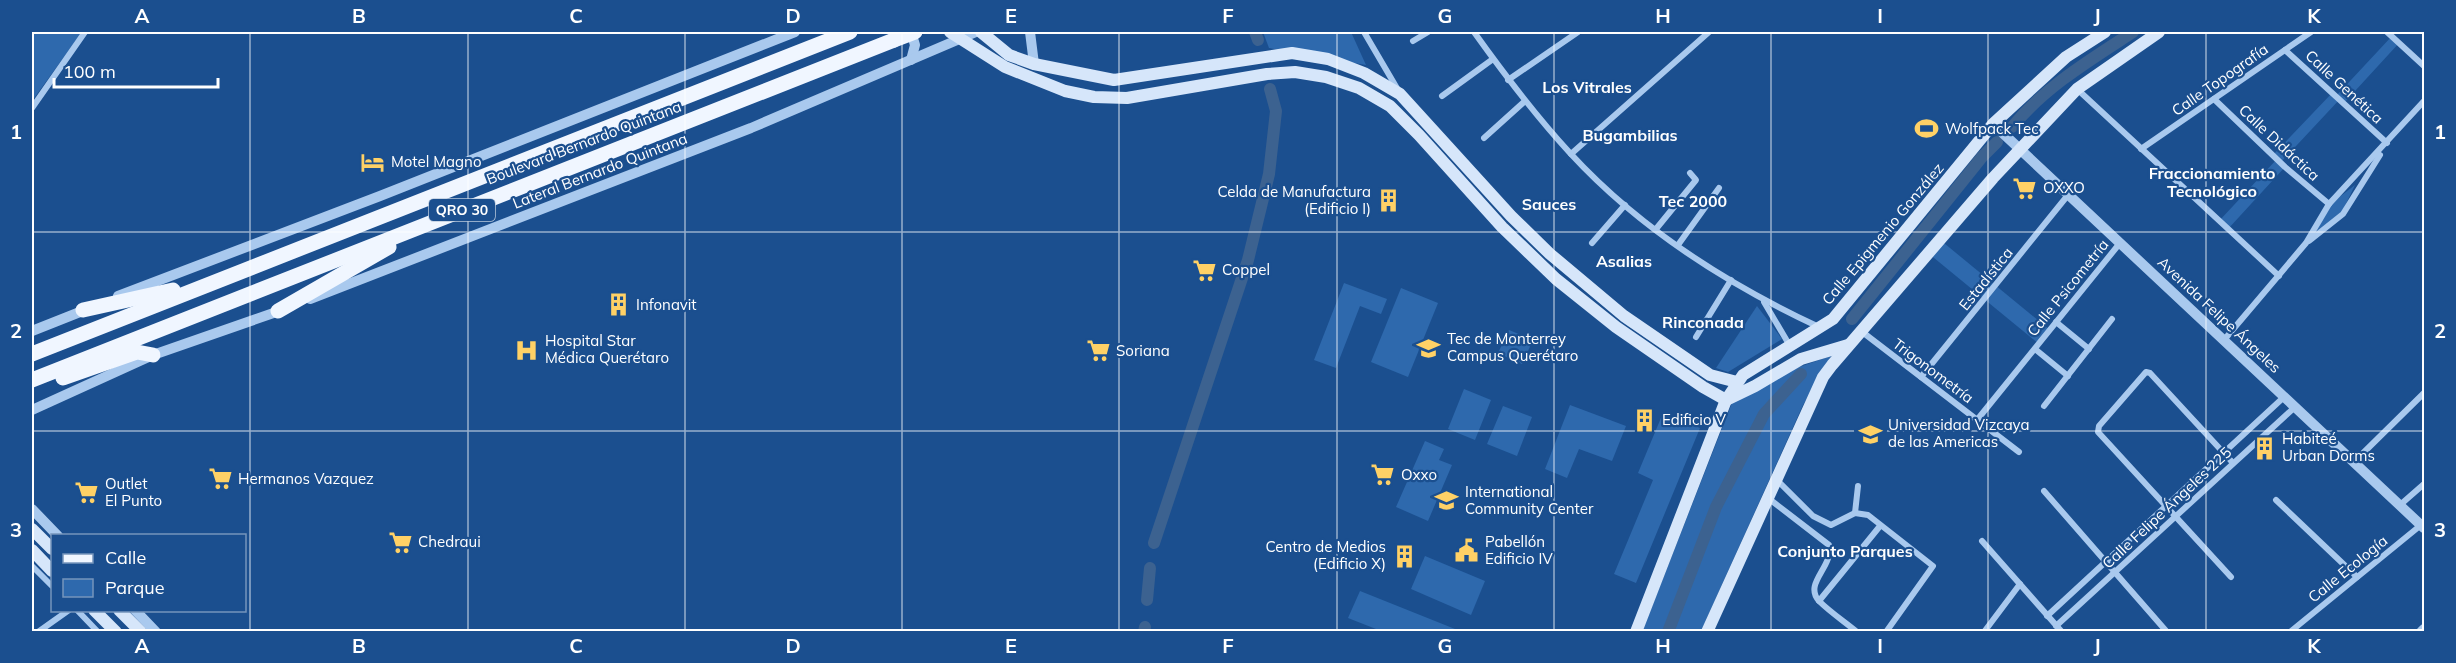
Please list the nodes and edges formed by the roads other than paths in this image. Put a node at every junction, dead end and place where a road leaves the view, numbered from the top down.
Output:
1 (85, 32) edge
2 (795, 32) edge
3 (850, 32) edge
4 (913, 32) edge
5 (976, 32) edge
6 (981, 32) edge
7 (1030, 32) edge
8 (1364, 32) edge
9 (1428, 32) edge
10 (1474, 32) edge
11 (1578, 32) edge
12 (1709, 32) edge
13 (2106, 32) edge
14 (2159, 32) edge
15 (2312, 32) edge
16 (2388, 32) edge
17 (954, 35) edge
18 (1413, 41) dead end
19 (2285, 50) junction
20 (1010, 55) junction
21 (1493, 59) junction
22 (911, 60) junction
23 (1034, 64) junction
24 (1001, 65) junction
25 (2424, 66) edge
26 (1508, 80) junction
27 (2076, 89) junction
28 (1400, 94) junction
29 (1442, 96) dead end
30 (2214, 99) junction
31 (1525, 101) junction
32 (2424, 101) edge
33 (32, 108) edge
34 (1993, 124) junction
35 (1484, 138) dead end
36 (2387, 143) junction
37 (2019, 149) junction
38 (2141, 149) junction
39 (1571, 154) junction
40 (1690, 173) dead end
41 (1719, 188) dead end
42 (2068, 195) junction
43 (2329, 204) junction
44 (1625, 205) junction
45 (435, 220) junction
46 (1656, 229) junction
47 (1592, 243) dead end
48 (2120, 243) junction
49 (2306, 243) junction
50 (1678, 245) junction
51 (2279, 276) junction
52 (220, 280) junction
53 (1731, 280) junction
54 (1762, 299) junction
55 (83, 310) junction
56 (278, 311) junction
57 (2112, 319) dead end
58 (2056, 322) junction
59 (1819, 327) junction
60 (32, 331) edge
61 (1860, 331) junction
62 (1696, 337) dead end
63 (2224, 340) junction
64 (1848, 345) junction
65 (1790, 346) junction
66 (2035, 349) junction
67 (2089, 349) junction
68 (32, 354) edge
69 (153, 355) junction
70 (2068, 376) junction
71 (1922, 377) junction
72 (32, 380) edge
73 (1737, 382) junction
74 (32, 389) edge
75 (2424, 393) edge
76 (2284, 397) junction
77 (1726, 400) junction
78 (2044, 406) dead end
79 (2295, 407) junction
80 (32, 410) edge
81 (1977, 420) junction
82 (2019, 452) dead end
83 (2224, 453) junction
84 (2354, 462) junction
85 (2233, 463) junction
86 (1775, 478) junction
87 (2424, 484) edge
88 (1858, 486) dead end
89 (2044, 491) dead end
90 (1767, 496) junction
91 (2276, 500) dead end
92 (2400, 505) junction
93 (2166, 507) junction
94 (32, 509) edge
95 (1855, 513) junction
96 (1813, 516) junction
97 (2175, 517) junction
98 (1881, 526) junction
99 (1805, 527) junction
100 (2423, 527) edge
101 (32, 529) edge
102 (56, 534) edge
103 (1982, 541) dead end
104 (51, 548) edge
105 (32, 550) edge
106 (2107, 561) junction
107 (32, 566) edge
108 (51, 569) edge
109 (2116, 571) junction
110 (2357, 577) junction
111 (2231, 578) dead end
112 (2020, 584) junction
113 (51, 585) edge
114 (1819, 601) junction
115 (66, 612) edge
116 (79, 612) edge
117 (96, 612) edge
118 (121, 612) edge
119 (137, 612) edge
120 (2047, 616) junction
121 (2059, 629) edge
122 (38, 632) edge
123 (98, 632) edge
124 (116, 632) edge
125 (141, 632) edge
126 (156, 632) edge
127 (1636, 632) edge
128 (1707, 632) edge
129 (1857, 632) edge
130 (1886, 632) edge
131 (1984, 632) edge
132 (2167, 632) edge
133 (2290, 632) edge

1 - 33 street
2 - 55 street
3 - 52 main road, Boulevard Bernardo Quintana / QRO 30
4 - 22 street
4 - 45 main road, Boulevard Bernardo Quintana / QRO 30, bridge
5 - 17 street, Lateral Bernardo Quintana
6 - 20 main road
7 - 23 street
8 - 28 street
9 - 18 street
10 - 21 street
11 - 26 street
12 - 39 street
13 - 34 main road, Calle Epigmenio González
14 - 27 main road
15 - 19 street, Calle Topografía
16 - 25 street
17 - 22 street, Lateral Bernardo Quintana
17 - 24 main road
19 - 30 street, Calle Topografía
19 - 36 street, Calle Genética
20 - 23 main road
20 - 24 street
21 - 26 street
21 - 29 street
22 - 56 street, Lateral Bernardo Quintana
23 - 28 main road
24 - 77 main road
26 - 31 street
27 - 37 main road
27 - 38 street
28 - 73 main road
30 - 38 street, Calle Topografía
30 - 43 street, Calle Didáctica
31 - 35 street
31 - 39 street
32 - 36 street
34 - 37 street, Avenida Felipe Ángeles
34 - 59 main road, Calle Epigmenio González
36 - 43 street
36 - 49 street
37 - 42 street, Avenida Felipe Ángeles
37 - 61 main road
38 - 51 street
39 - 44 street
40 - 46 street
41 - 50 street
42 - 48 street, Avenida Felipe Ángeles
42 - 71 street, Estadística
43 - 49 street
44 - 46 street
44 - 47 street
45 - 56 main road
45 - 72 main road, Boulevard Bernardo Quintana / QRO 30
46 - 50 street
48 - 58 street, Calle Psicometría
48 - 63 street, Avenida Felipe Ángeles
49 - 51 street
50 - 53 street
51 - 63 street
52 - 55 main road
52 - 68 main road, Boulevard Bernardo Quintana / QRO 30
53 - 54 street
53 - 62 street
54 - 59 street
54 - 65 street
55 - 60 street
56 - 69 street, Lateral Bernardo Quintana
57 - 67 street
58 - 66 street, Calle Psicometría
58 - 67 street
59 - 65 main road, Calle Epigmenio González
61 - 64 main road
61 - 71 street, Trigonometría
63 - 76 street, Avenida Felipe Ángeles
64 - 77 main road
64 - 86 main road
65 - 73 main road, Calle Epigmenio González
66 - 70 street, Calle Psicometría
66 - 81 street, Calle Psicometría
67 - 70 street
69 - 74 main road
69 - 80 street, Lateral Bernardo Quintana
70 - 78 street
71 - 81 street, Trigonometría
73 - 77 main road, Calle Epigmenio González
75 - 84 street
76 - 79 street, Avenida Felipe Ángeles
76 - 83 street, Calle Felipe Ángeles 225
77 - 127 main road, Calle Epigmenio González
79 - 84 street, Avenida Felipe Ángeles
79 - 85 street, Calle Felipe Ángeles 225
81 - 82 street, Trigonometría
83 - 85 street
83 - 93 street, Calle Felipe Ángeles 225
83 - 93 street
84 - 92 street, Avenida Felipe Ángeles
85 - 97 street, Calle Felipe Ángeles 225
86 - 90 main road
86 - 96 street
87 - 92 street
88 - 95 street
89 - 106 street
90 - 99 street
90 - 128 main road
91 - 110 street
92 - 100 street, Avenida Felipe Ángeles
93 - 97 street
93 - 106 street, Calle Felipe Ángeles 225
94 - 102 street
95 - 96 street
95 - 98 street
96 - 99 street
97 - 109 street, Calle Felipe Ángeles 225
97 - 111 street
98 - 114 street
98 - 130 street
99 - 114 street
100 - 110 street, Calle Ecología
101 - 104 main road
103 - 112 street
105 - 108 main road
106 - 109 street
106 - 120 street, Calle Felipe Ángeles 225
107 - 113 street
109 - 121 street, Calle Felipe Ángeles 225
109 - 132 street
110 - 133 street, Calle Ecología
112 - 120 street
112 - 131 street
114 - 129 street
115 - 122 street
116 - 123 street
117 - 124 main road
118 - 125 main road
119 - 126 street
120 - 121 street

